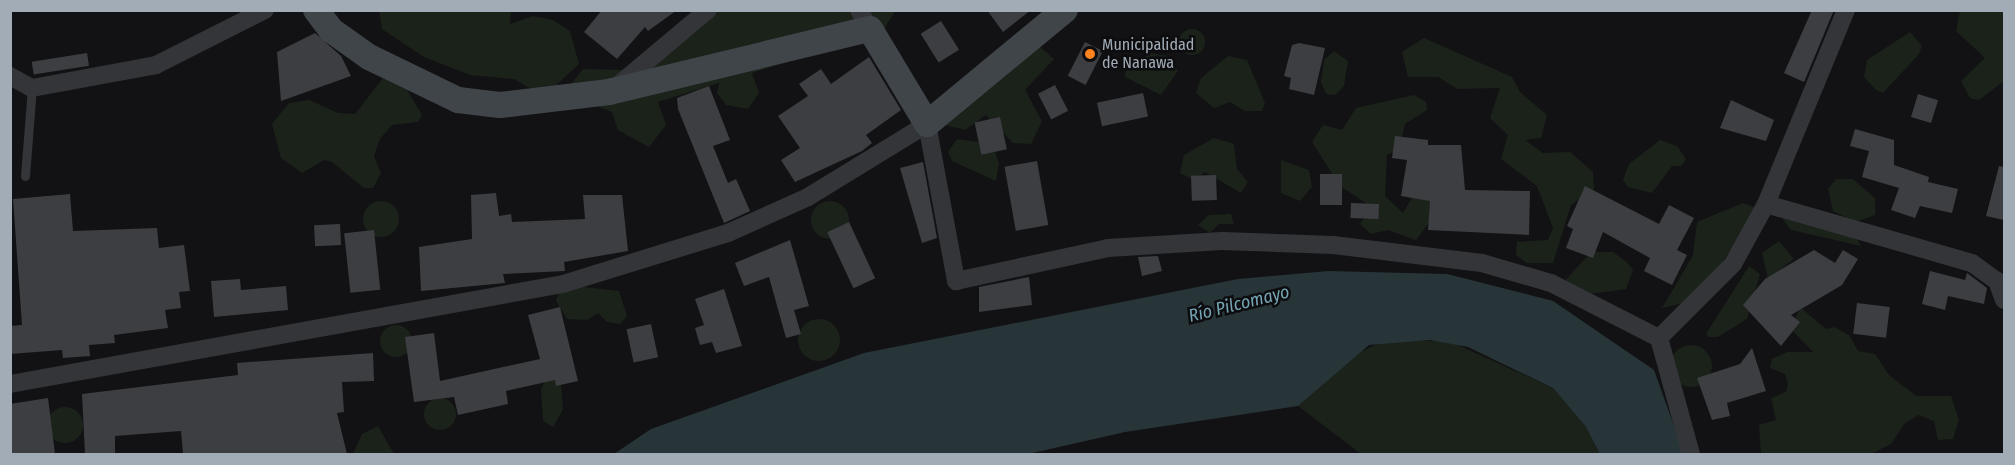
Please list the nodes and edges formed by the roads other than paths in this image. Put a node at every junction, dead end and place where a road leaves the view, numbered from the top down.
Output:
1 (265, 10) edge
2 (316, 10) edge
3 (708, 10) edge
4 (1065, 10) edge
5 (1846, 10) edge
6 (864, 20) edge
7 (10, 75) edge
8 (32, 88) junction
9 (609, 92) junction
10 (927, 124) junction
11 (25, 176) dead end
12 (1766, 204) junction
13 (2004, 300) edge
14 (1659, 338) junction
15 (10, 384) edge
16 (1691, 454) edge

1 - 8 street
2 - 9 street
3 - 9 street
4 - 10 street
5 - 12 street
6 - 9 street
6 - 10 street
7 - 8 street
8 - 11 lane
10 - 14 street
10 - 15 street
12 - 13 street
12 - 14 street
14 - 16 street

